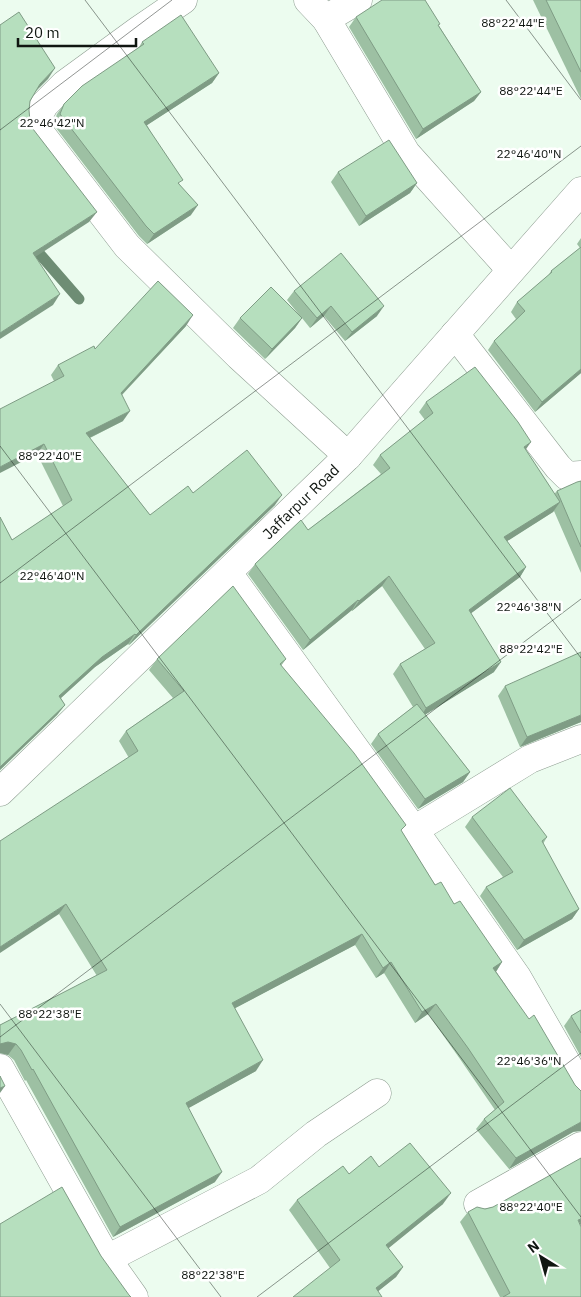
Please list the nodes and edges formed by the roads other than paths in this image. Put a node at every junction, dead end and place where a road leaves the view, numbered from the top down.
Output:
1 (183, 0) edge
2 (358, 0) edge
3 (317, 10) edge
4 (581, 191) edge
5 (511, 270) junction
6 (455, 334) junction
7 (348, 456) junction
8 (581, 475) edge
9 (228, 573) junction
10 (581, 739) edge
11 (3, 779) edge
12 (414, 830) junction
13 (0, 1068) edge
14 (581, 1088) edge
15 (377, 1093) dead end
16 (581, 1146) edge
17 (478, 1204) dead end
18 (107, 1259) junction
19 (134, 1297) edge

1 - 7 street
2 - 3 street
3 - 5 street
4 - 5 street, Jaffarpur Road
5 - 6 street, Jaffarpur Road
6 - 7 street, Jaffarpur Road
6 - 8 street
7 - 9 street, Jaffarpur Road
9 - 11 street, Jaffarpur Road
9 - 12 street
10 - 12 street
12 - 14 street
13 - 18 street
15 - 18 street
16 - 17 street
18 - 19 street

